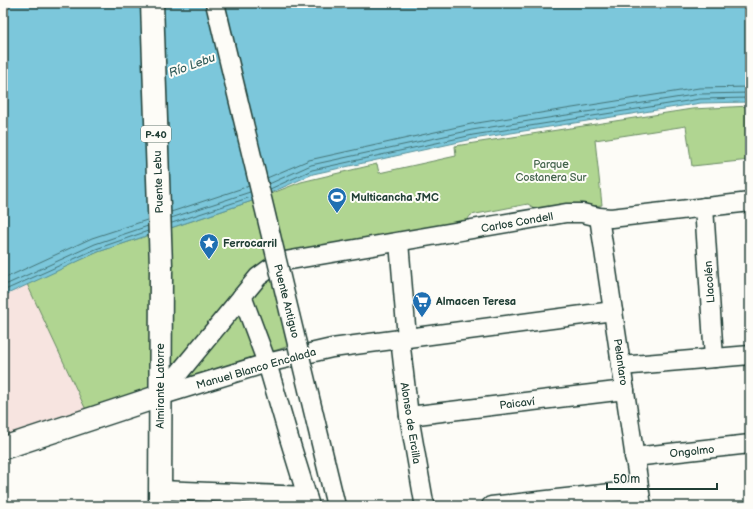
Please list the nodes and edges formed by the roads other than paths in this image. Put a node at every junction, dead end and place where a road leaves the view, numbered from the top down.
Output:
1 (152, 3) edge
2 (215, 3) edge
3 (750, 202) edge
4 (704, 207) junction
5 (599, 217) junction
6 (399, 242) junction
7 (161, 266) joint
8 (242, 296) junction
9 (613, 310) junction
10 (404, 338) junction
11 (750, 355) edge
12 (714, 358) junction
13 (267, 363) junction
14 (621, 366) junction
15 (625, 390) junction
16 (160, 396) junction
17 (409, 416) junction
18 (750, 444) edge
19 (3, 448) edge
20 (634, 457) junction
21 (160, 498) edge
22 (641, 498) edge
23 (308, 501) edge
24 (336, 506) edge
25 (426, 506) edge
26 (491, 506) edge

1 - 7 main road, Puente Lebu / P-40
2 - 24 street, Puente Antiguo, bridge
3 - 4 street, Carlos Condell
4 - 5 street, Carlos Condell
4 - 12 street, Llacolén
5 - 6 street, Carlos Condell
5 - 9 street, Pelantaro
6 - 8 street, Carlos Condell
6 - 10 street, Alonso de Ercilla
7 - 16 main road, Almirante Latorre / P-40
8 - 13 street
8 - 16 street, Carlos Condell
9 - 10 street, Manuel Blanco Encalada
9 - 14 street, Pelantaro
10 - 13 street, Manuel Blanco Encalada
10 - 17 street, Alonso de Ercilla
11 - 12 street
12 - 14 street
13 - 16 street, Manuel Blanco Encalada
13 - 23 street
14 - 15 street, Pelantaro
15 - 17 street, Paicaví
15 - 20 street, Pelantaro
16 - 19 main road, Manuel Blanco Encalada
16 - 21 main road, Almirante Latorre / P-40
17 - 25 street, Alonso de Ercilla
18 - 20 street, Ongolmo
20 - 22 street, Pelantaro
21 - 23 street
22 - 26 street

